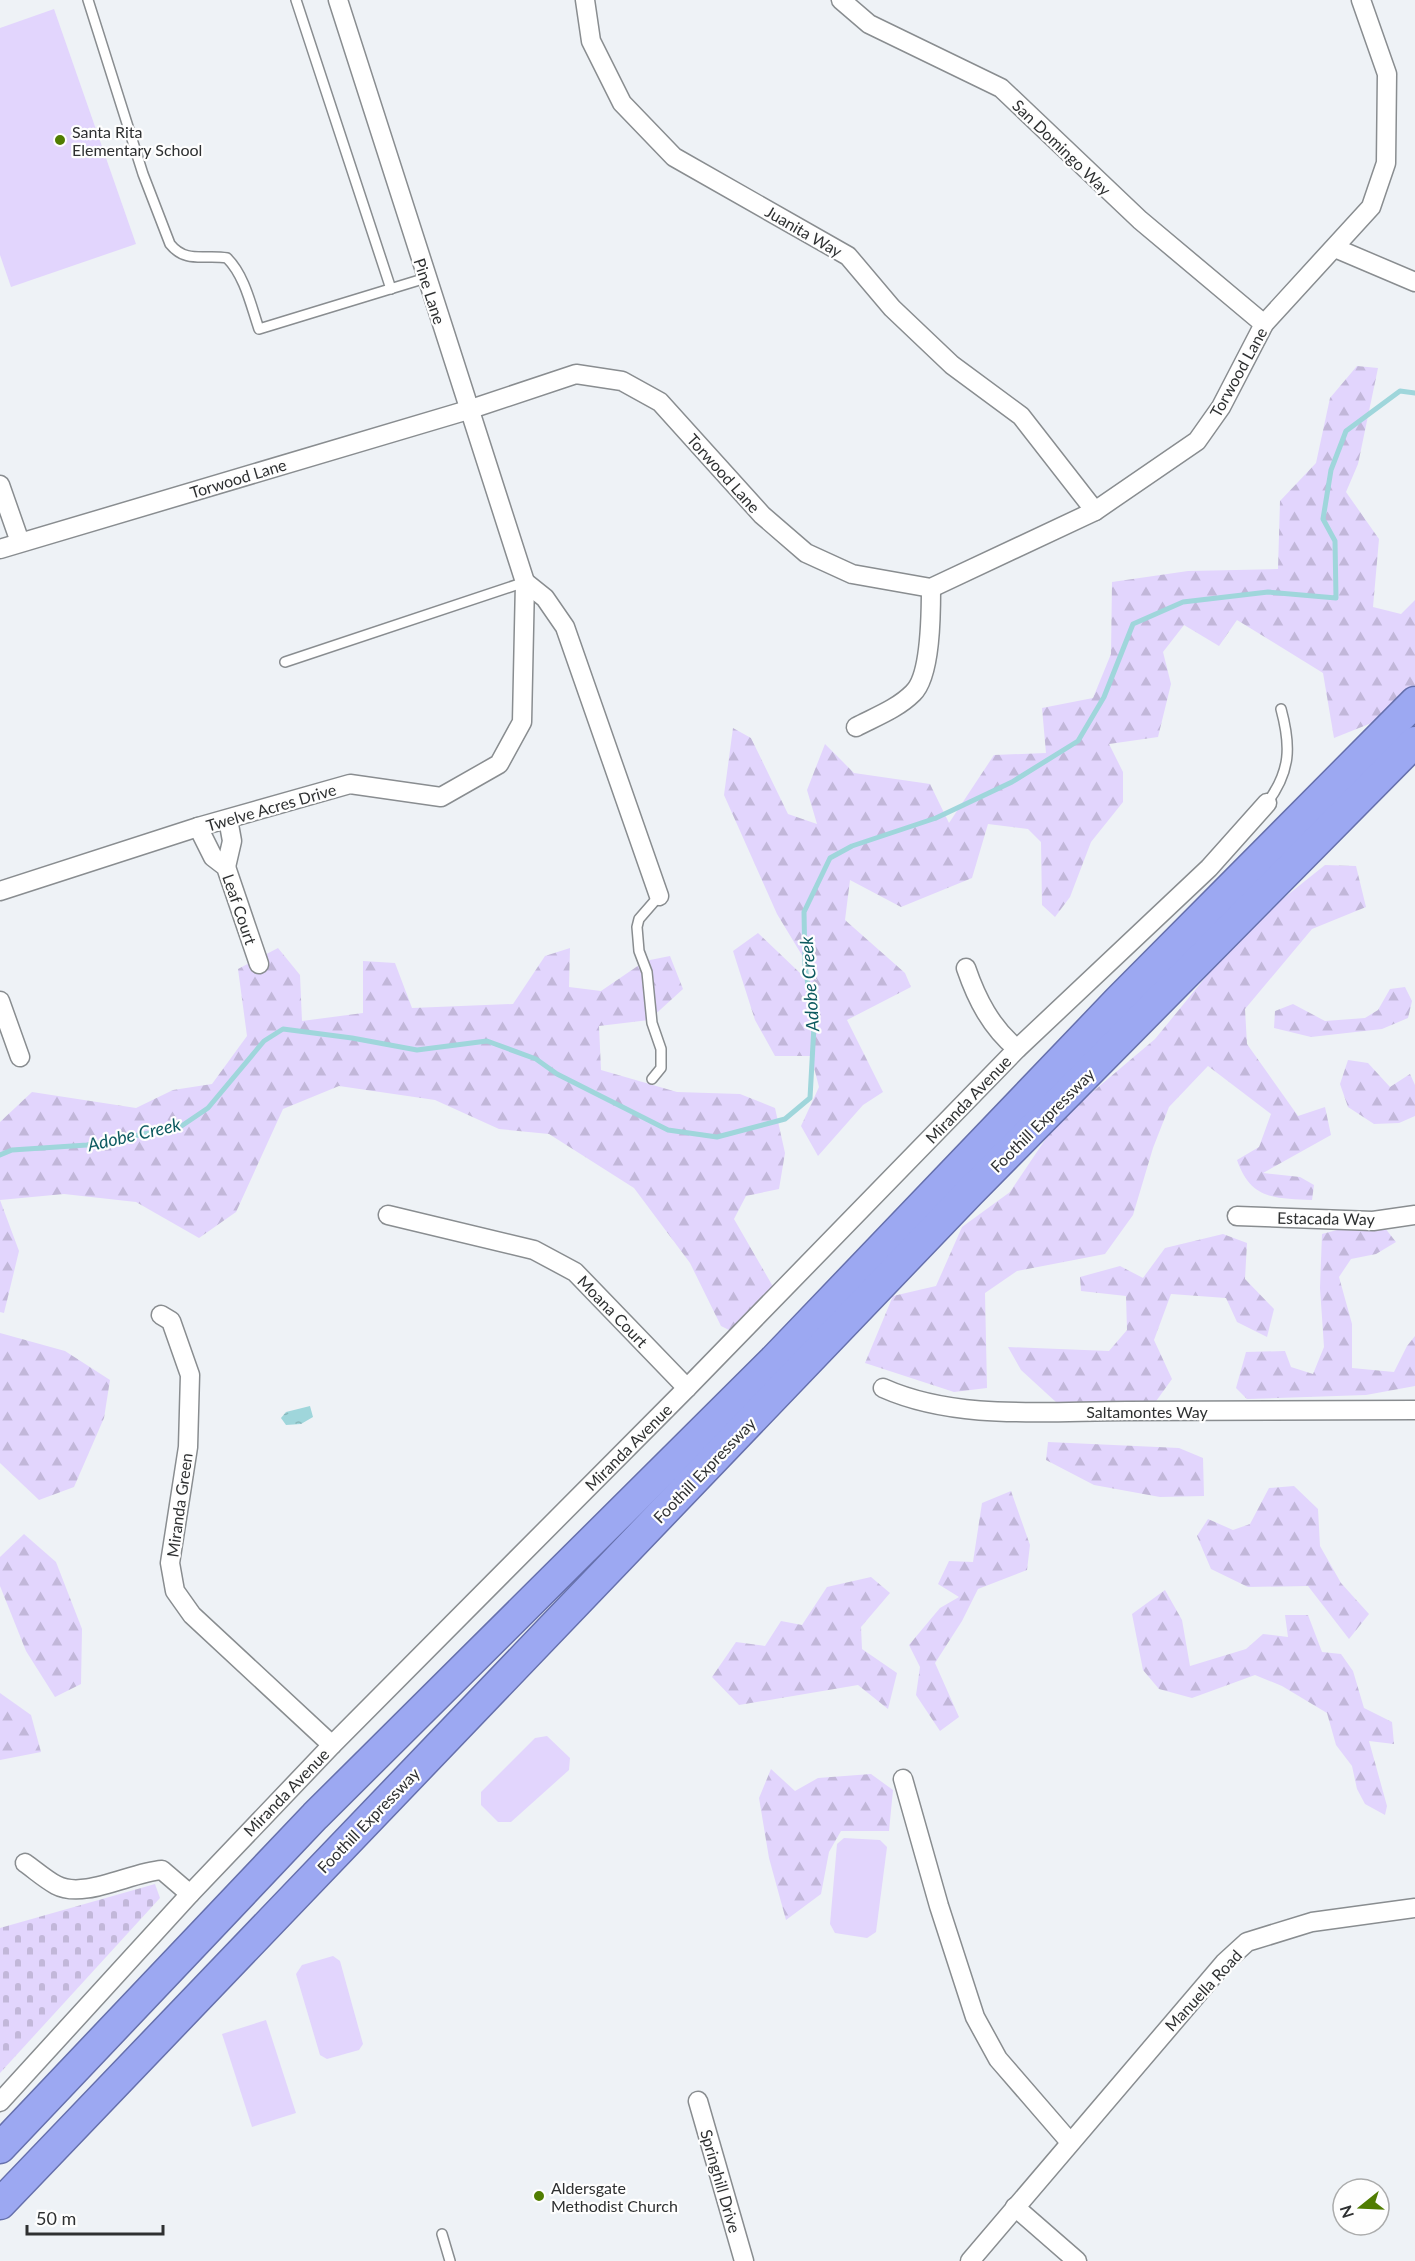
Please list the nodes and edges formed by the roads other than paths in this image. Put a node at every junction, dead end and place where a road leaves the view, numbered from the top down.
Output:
1 (88, 0) edge
2 (296, 0) edge
3 (338, 0) edge
4 (585, 0) edge
5 (841, 0) edge
6 (1361, 0) edge
7 (1335, 248) junction
8 (426, 278) junction
9 (1415, 282) edge
10 (391, 289) junction
11 (1264, 324) junction
12 (468, 410) junction
13 (0, 485) edge
14 (1095, 511) junction
15 (20, 542) junction
16 (0, 549) edge
17 (525, 582) junction
18 (931, 588) junction
19 (285, 662) dead end
20 (1415, 702) edge
21 (1281, 709) dead end
22 (856, 727) dead end
23 (1415, 742) edge
24 (1267, 803) joint
25 (228, 819) junction
26 (198, 827) junction
27 (226, 867) junction
28 (0, 891) edge
29 (659, 896) joint
30 (259, 964) dead end
31 (966, 968) dead end
32 (0, 1001) edge
33 (1017, 1049) junction
34 (20, 1057) dead end
35 (652, 1079) dead end
36 (388, 1215) dead end
37 (1415, 1215) edge
38 (1237, 1216) dead end
39 (161, 1315) dead end
40 (687, 1388) junction
41 (883, 1388) dead end
42 (1415, 1410) edge
43 (332, 1745) junction
44 (903, 1779) dead end
45 (25, 1863) dead end
46 (190, 1894) junction
47 (1415, 1908) edge
48 (698, 2101) dead end
49 (0, 2102) edge
50 (1069, 2141) junction
51 (0, 2148) edge
52 (0, 2204) edge
53 (1015, 2207) junction
54 (442, 2234) dead end
55 (450, 2261) edge
56 (744, 2261) edge
57 (970, 2261) edge
58 (1077, 2261) edge

1 - 10 lane
2 - 10 lane
3 - 8 street, Pine Lane
4 - 14 street, Juanita Way
5 - 11 street, San Domingo Way
6 - 7 street, Torwood Lane
7 - 9 street
7 - 11 street, Torwood Lane
8 - 10 lane
8 - 12 street, Pine Lane
11 - 14 street, Torwood Lane
12 - 15 street, Torwood Lane
12 - 17 street, Pine Lane
12 - 18 street, Torwood Lane
13 - 15 street
14 - 18 street, Torwood Lane
15 - 16 street, Torwood Lane
17 - 19 lane
17 - 25 street, Twelve Acres Drive
17 - 29 street
18 - 22 street
20 - 51 highway, Foothill Expressway
21 - 24 lane
23 - 52 highway, Foothill Expressway
24 - 33 street, Miranda Avenue
25 - 26 street, Twelve Acres Drive
25 - 27 street
26 - 27 street, Leaf Court
26 - 28 street, Twelve Acres Drive
27 - 30 street, Leaf Court
29 - 35 lane
31 - 33 street
32 - 34 street
33 - 40 street, Miranda Avenue
36 - 40 street, Moana Court
37 - 38 street, Estacada Way
39 - 43 street, Miranda Green
40 - 43 street, Miranda Avenue
41 - 42 street, Saltamontes Way
43 - 46 street, Miranda Avenue
44 - 50 street
45 - 46 street
46 - 49 street, Miranda Avenue
47 - 50 street, Manuella Road
48 - 56 street, Springhill Drive
50 - 53 street, Manuella Road
53 - 57 street, Manuella Road
53 - 58 street
54 - 55 lane

